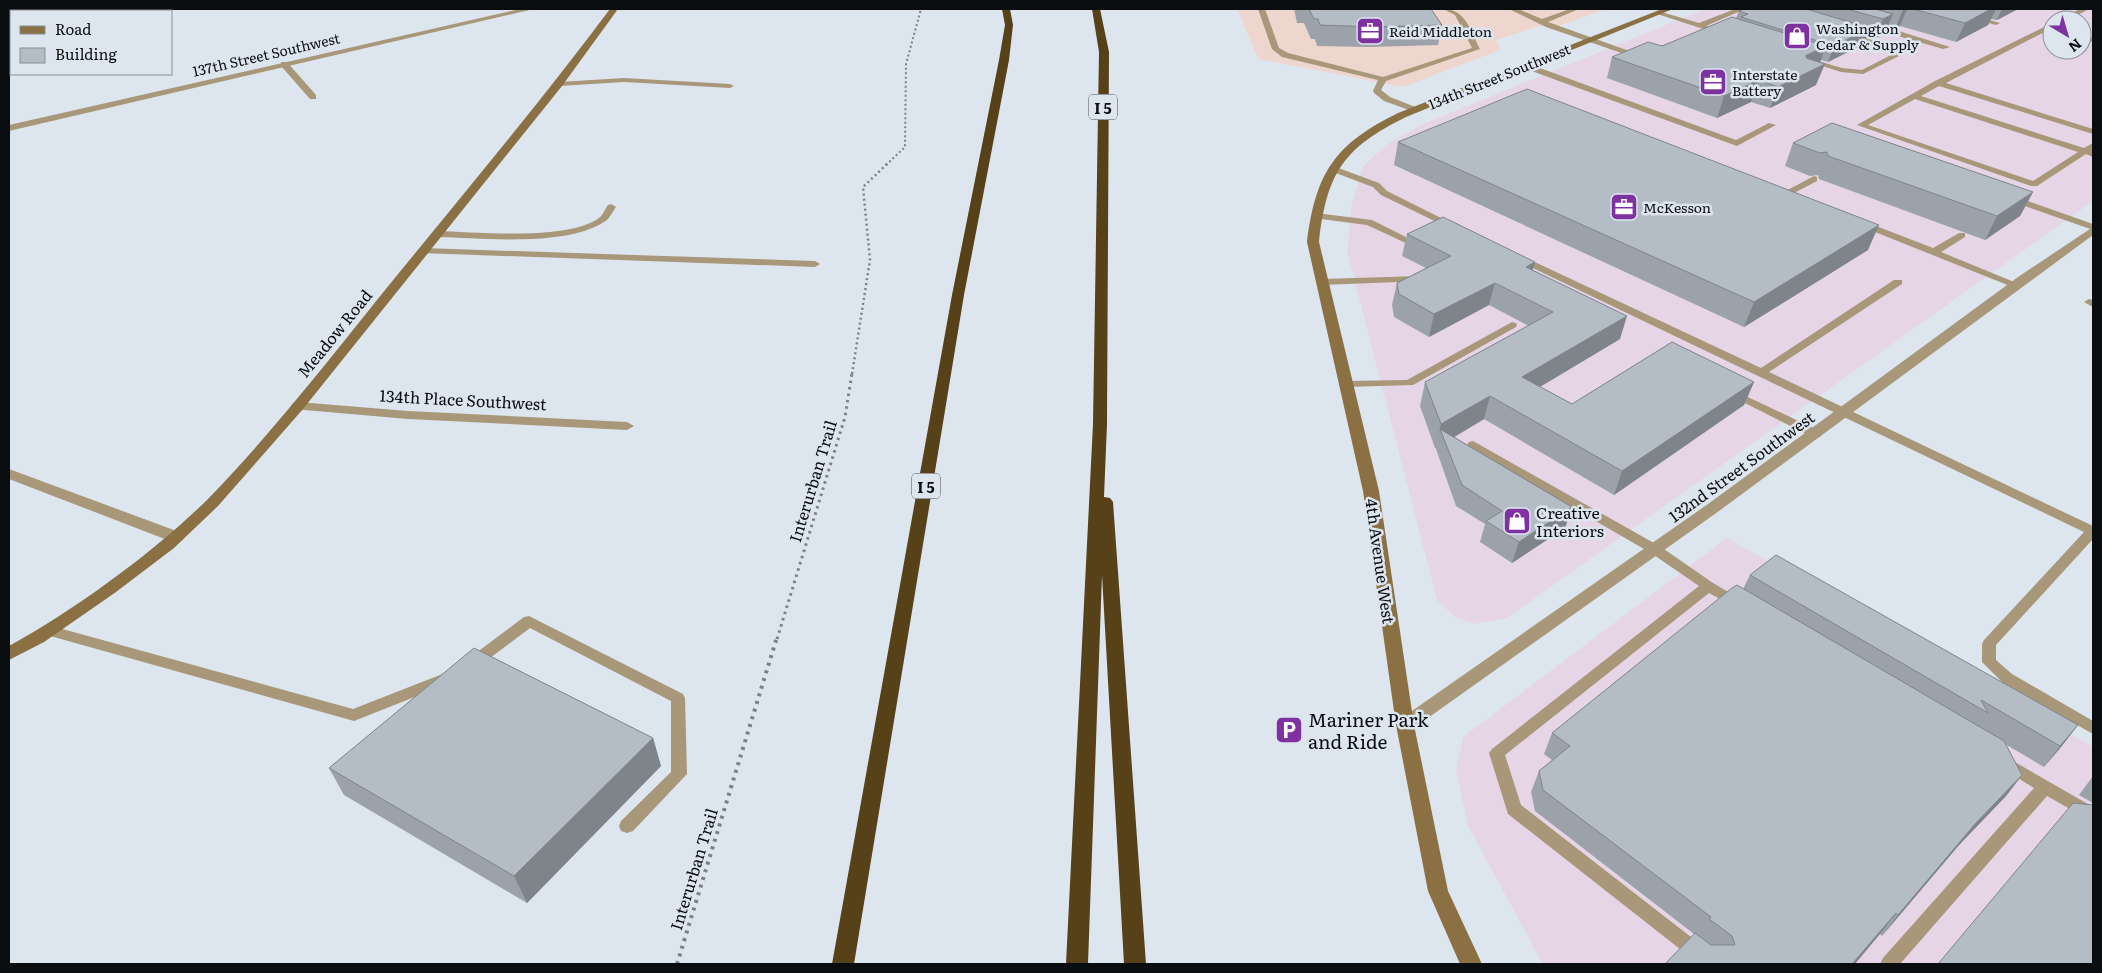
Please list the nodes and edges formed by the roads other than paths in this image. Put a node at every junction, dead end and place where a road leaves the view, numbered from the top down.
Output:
1 (530, 9) edge
2 (614, 9) edge
3 (1006, 9) edge
4 (1096, 9) edge
5 (1261, 9) edge
6 (1446, 9) edge
7 (1513, 9) edge
8 (1576, 9) edge
9 (1669, 9) edge
10 (1741, 9) edge
11 (1943, 9) edge
12 (2089, 9) edge
13 (2093, 10) edge
14 (1658, 13) junction
15 (1542, 22) junction
16 (1862, 22) edge
17 (1996, 23) dead end
18 (1699, 26) junction
19 (2042, 31) edge
20 (1844, 33) edge
21 (1727, 35) edge
22 (1591, 40) junction
23 (1946, 47) dead end
24 (1647, 58) edge
25 (1803, 58) edge
26 (284, 64) junction
27 (1526, 66) junction
28 (1383, 78) junction
29 (1938, 83) junction
30 (559, 84) junction
31 (730, 86) dead end
32 (1914, 96) junction
33 (313, 97) dead end
34 (1415, 110) junction
35 (1772, 125) dead end
36 (9, 128) edge
37 (2093, 132) edge
38 (2093, 146) edge
39 (2089, 153) edge
40 (1340, 159) joint
41 (1333, 169) junction
42 (1814, 179) dead end
43 (2000, 194) edge
44 (1805, 200) edge
45 (611, 207) dead end
46 (1316, 216) junction
47 (1851, 219) edge
48 (2093, 229) edge
49 (1463, 231) edge
50 (437, 234) junction
51 (1962, 235) dead end
52 (1411, 242) edge
53 (423, 251) junction
54 (1507, 252) edge
55 (1934, 252) junction
56 (815, 264) dead end
57 (1423, 279) edge
58 (1322, 282) junction
59 (1898, 282) dead end
60 (2014, 284) junction
61 (1512, 325) dead end
62 (1762, 373) junction
63 (1346, 384) junction
64 (1725, 389) edge
65 (298, 406) junction
66 (1845, 413) junction
67 (1100, 424) junction
68 (627, 426) dead end
69 (1816, 434) junction
70 (1473, 445) dead end
71 (9, 474) edge
72 (2093, 531) edge
73 (176, 537) junction
74 (1656, 550) junction
75 (1708, 586) junction
76 (1750, 611) edge
77 (43, 634) junction
78 (9, 654) edge
79 (1405, 725) junction
80 (2093, 728) edge
81 (1995, 756) edge
82 (2045, 787) junction
83 (2093, 816) edge
84 (627, 826) dead end
85 (844, 964) edge
86 (1077, 964) edge
87 (1135, 964) edge
88 (1471, 964) edge
89 (1712, 964) edge
90 (1889, 964) edge

1 - 26 street, 137th Street Southwest
2 - 30 street, Meadow Road
3 - 85 highway, I 5
4 - 67 highway, I 5
5 - 28 lane
6 - 28 lane
7 - 15 lane
8 - 15 lane
9 - 14 street, 134th Street Southwest
10 - 18 lane
11 - 17 lane
12 - 13 lane
14 - 18 lane
14 - 22 street, 134th Street Southwest
15 - 22 lane
16 - 23 lane
18 - 21 lane
19 - 29 lane
20 - 25 lane
22 - 24 lane
22 - 27 street, 134th Street Southwest
26 - 33 lane
26 - 36 street, 137th Street Southwest
27 - 34 street, 134th Street Southwest
27 - 35 lane
28 - 34 lane
29 - 32 lane
29 - 37 lane
30 - 31 lane
30 - 50 street, Meadow Road
32 - 39 lane
32 - 39 lane
34 - 40 street, 134th Street Southwest
38 - 39 lane
40 - 41 street, 4th Avenue West
41 - 46 street, 4th Avenue West
41 - 49 lane
42 - 44 lane
43 - 48 lane
45 - 50 lane
46 - 52 lane
46 - 58 street, 4th Avenue West
47 - 55 lane
48 - 60 street, 132nd Street Southwest
50 - 53 street, Meadow Road
51 - 55 lane
53 - 56 lane
53 - 65 street, Meadow Road
54 - 62 lane
55 - 60 lane
57 - 58 lane
58 - 63 street, 4th Avenue West
59 - 62 lane
60 - 66 street, 132nd Street Southwest
61 - 63 lane
62 - 66 lane
63 - 79 street, 4th Avenue West
64 - 69 lane
65 - 68 street, 134th Place Southwest
65 - 73 street, Meadow Road
66 - 69 street, 132nd Street Southwest
66 - 72 lane
67 - 86 highway, I 5
67 - 87 highway
69 - 74 street, 132nd Street Southwest
70 - 74 lane
71 - 73 street
72 - 80 lane
73 - 77 street, Meadow Road
74 - 75 lane
74 - 79 street, 132nd Street Southwest
75 - 76 lane
75 - 89 lane
77 - 78 street, Meadow Road
77 - 84 lane
79 - 88 street, 4th Avenue West
81 - 82 lane
82 - 83 lane
82 - 90 lane

